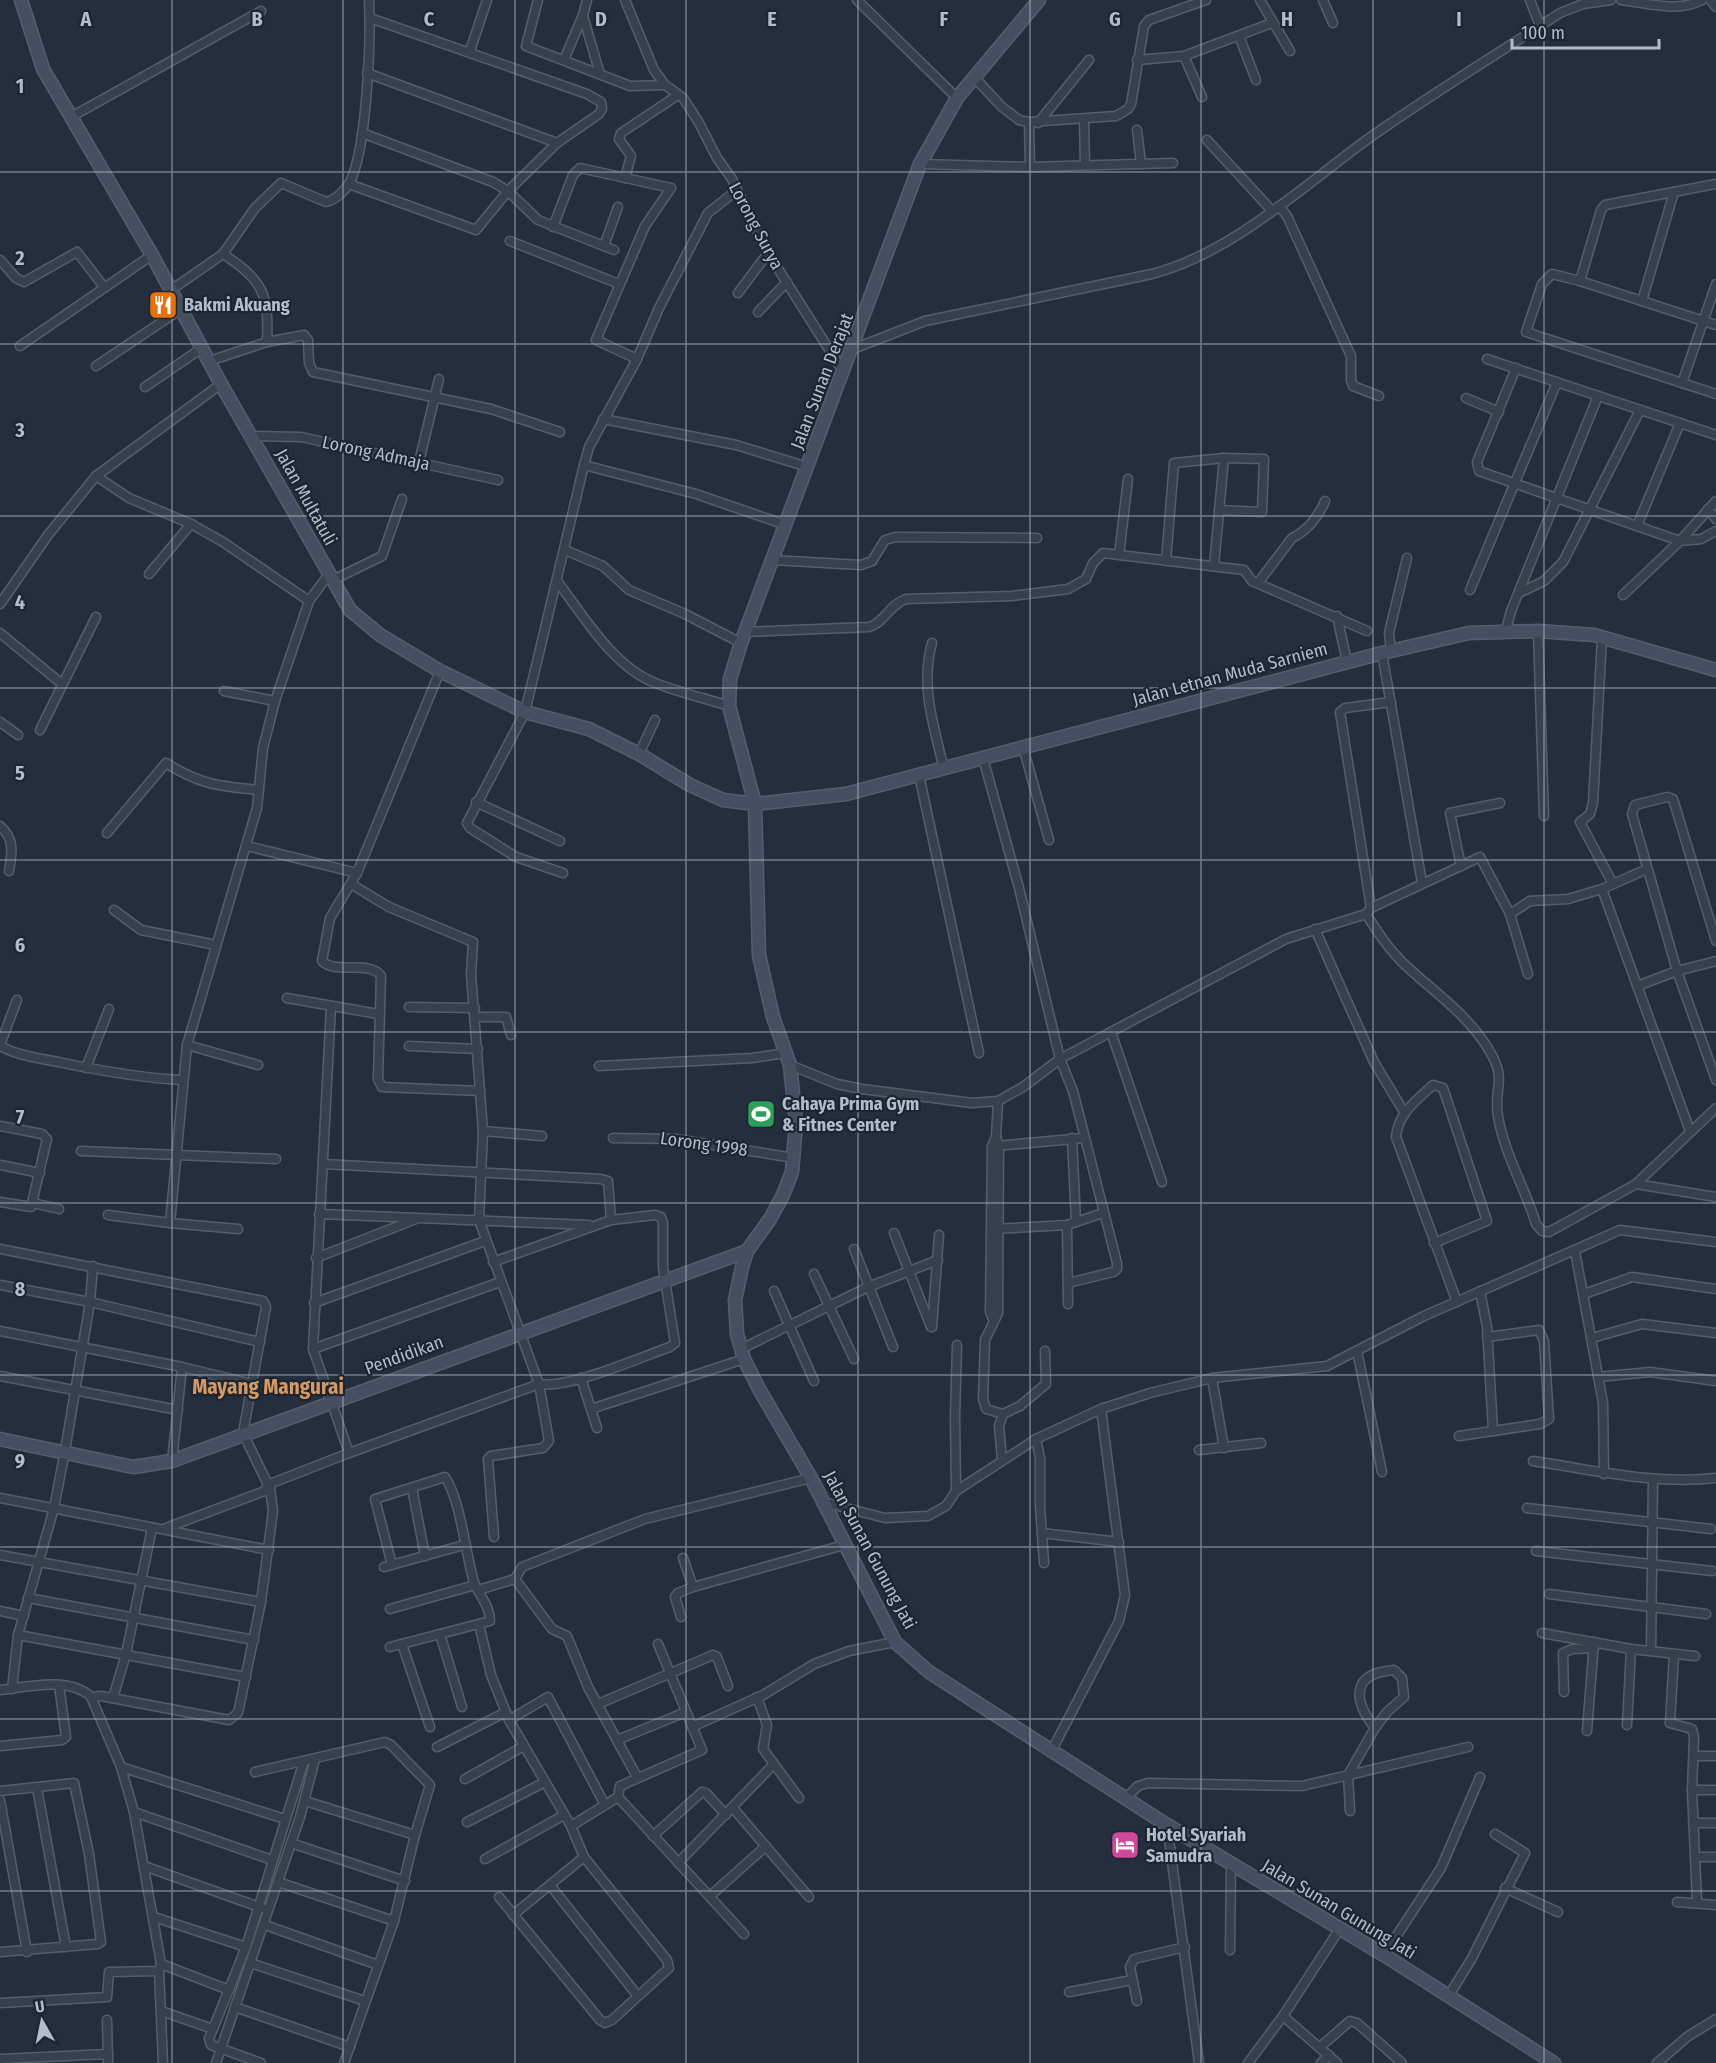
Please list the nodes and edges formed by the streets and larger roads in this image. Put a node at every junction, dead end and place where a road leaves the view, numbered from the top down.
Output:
1 (21, 0) edge
2 (369, 0) edge
3 (487, 0) edge
4 (538, 0) edge
5 (586, 0) edge
6 (625, 0) edge
7 (857, 0) edge
8 (1039, 0) edge
9 (1206, 0) edge
10 (1260, 0) edge
11 (1323, 0) edge
12 (1530, 0) edge
13 (1611, 0) edge
14 (1621, 0) edge
15 (1702, 0) edge
16 (1710, 0) edge
17 (1716, 7) edge
18 (261, 10) dead end
19 (583, 15) junction
20 (370, 18) junction
21 (1272, 23) junction
22 (1333, 23) dead end
23 (1540, 26) junction
24 (1239, 36) junction
25 (470, 51) junction
26 (1290, 51) dead end
27 (1184, 56) junction
28 (564, 60) junction
29 (1089, 60) dead end
30 (1137, 60) junction
31 (367, 73) junction
32 (600, 74) junction
33 (974, 77) junction
34 (1256, 80) dead end
35 (665, 86) junction
36 (678, 95) junction
37 (1202, 97) dead end
38 (957, 98) junction
39 (71, 117) junction
40 (1084, 120) junction
41 (1034, 122) junction
42 (1137, 130) dead end
43 (362, 133) junction
44 (1207, 140) dead end
45 (556, 143) junction
46 (1085, 164) junction
47 (1141, 164) junction
48 (1173, 164) dead end
49 (921, 165) junction
50 (1030, 167) junction
51 (625, 178) junction
52 (349, 184) junction
53 (1716, 184) edge
54 (737, 190) junction
55 (508, 191) junction
56 (1674, 192) junction
57 (618, 207) dead end
58 (1275, 208) junction
59 (553, 228) junction
60 (510, 241) dead end
61 (604, 246) junction
62 (614, 250) dead end
63 (768, 253) junction
64 (224, 254) junction
65 (152, 255) junction
66 (0, 260) edge
67 (1580, 281) junction
68 (787, 282) junction
69 (619, 284) junction
70 (1716, 284) edge
71 (104, 287) junction
72 (171, 290) junction
73 (738, 293) dead end
74 (1642, 301) junction
75 (181, 309) junction
76 (758, 312) dead end
77 (1705, 321) junction
78 (1716, 325) edge
79 (267, 342) junction
80 (20, 345) dead end
81 (202, 348) junction
82 (853, 349) junction
83 (1487, 358) dead end
84 (637, 359) junction
85 (209, 362) junction
86 (96, 366) dead end
87 (1516, 368) junction
88 (844, 373) junction
89 (439, 380) dead end
90 (1557, 382) junction
91 (1682, 383) junction
92 (221, 384) junction
93 (145, 387) dead end
94 (1716, 394) edge
95 (1379, 396) dead end
96 (1598, 396) junction
97 (1466, 398) dead end
98 (432, 399) junction
99 (1640, 410) junction
100 (1499, 412) junction
101 (603, 419) junction
102 (1680, 423) junction
103 (560, 432) dead end
104 (1716, 435) edge
105 (252, 436) junction
106 (1224, 458) junction
107 (419, 462) junction
108 (584, 465) junction
109 (808, 467) junction
110 (96, 476) junction
111 (1128, 479) dead end
112 (498, 480) dead end
113 (1514, 484) junction
114 (1556, 498) junction
115 (402, 499) dead end
116 (1325, 501) dead end
117 (1716, 501) edge
118 (1708, 509) junction
119 (1219, 510) junction
120 (1590, 511) junction
121 (1716, 519) edge
122 (191, 524) junction
123 (786, 525) junction
124 (1637, 526) junction
125 (1716, 531) edge
126 (1037, 538) dead end
127 (1680, 541) junction
128 (566, 550) junction
129 (1119, 555) junction
130 (1407, 558) dead end
131 (772, 560) junction
132 (1166, 561) junction
133 (1214, 567) junction
134 (149, 574) dead end
135 (331, 577) junction
136 (557, 582) junction
137 (1258, 584) junction
138 (1470, 590) dead end
139 (1519, 593) junction
140 (1623, 594) dead end
141 (309, 601) junction
142 (0, 604) edge
143 (1337, 616) junction
144 (96, 617) dead end
145 (1506, 630) junction
146 (1367, 631) dead end
147 (1538, 631) junction
148 (0, 633) edge
149 (743, 637) junction
150 (1602, 637) junction
151 (932, 643) dead end
152 (1387, 652) junction
153 (1347, 662) junction
154 (1716, 670) edge
155 (440, 671) junction
156 (62, 684) junction
157 (224, 691) dead end
158 (275, 701) junction
159 (1390, 702) junction
160 (729, 706) junction
161 (525, 712) junction
162 (655, 720) dead end
163 (0, 722) edge
164 (40, 730) dead end
165 (18, 735) dead end
166 (1023, 747) junction
167 (639, 754) junction
168 (983, 758) junction
169 (944, 769) junction
170 (919, 775) junction
171 (259, 790) junction
172 (476, 802) junction
173 (1500, 803) dead end
174 (755, 804) junction
175 (1544, 816) dead end
176 (0, 826) edge
177 (107, 833) dead end
178 (1049, 840) dead end
179 (560, 841) dead end
180 (247, 846) junction
181 (1461, 867) junction
182 (1647, 868) junction
183 (9, 871) dead end
184 (357, 873) junction
185 (563, 873) dead end
186 (1422, 883) junction
187 (351, 884) junction
188 (1613, 884) junction
189 (1602, 889) junction
190 (114, 910) dead end
191 (1369, 911) junction
192 (1510, 914) junction
193 (1315, 929) junction
194 (1716, 941) edge
195 (216, 945) junction
196 (1716, 961) edge
197 (1677, 971) junction
198 (1528, 974) dead end
199 (1637, 986) junction
200 (287, 998) dead end
201 (17, 1000) dead end
202 (331, 1006) junction
203 (409, 1007) dead end
204 (110, 1009) dead end
205 (476, 1013) junction
206 (378, 1014) junction
207 (1111, 1032) junction
208 (511, 1035) dead end
209 (0, 1046) edge
210 (187, 1046) junction
211 (410, 1046) dead end
212 (478, 1049) junction
213 (980, 1053) dead end
214 (788, 1059) junction
215 (1060, 1059) junction
216 (258, 1065) dead end
217 (599, 1066) dead end
218 (86, 1068) junction
219 (182, 1080) junction
220 (1716, 1080) edge
221 (480, 1091) junction
222 (998, 1101) junction
223 (1716, 1108) edge
224 (1404, 1112) junction
225 (0, 1126) edge
226 (483, 1131) junction
227 (1690, 1131) junction
228 (542, 1136) dead end
229 (613, 1138) dead end
230 (1072, 1138) junction
231 (1084, 1138) junction
232 (996, 1143) junction
233 (81, 1151) dead end
234 (176, 1156) junction
235 (794, 1158) junction
236 (276, 1159) dead end
237 (323, 1164) junction
238 (0, 1165) edge
239 (481, 1172) junction
240 (40, 1173) junction
241 (1162, 1182) dead end
242 (1636, 1184) junction
243 (1716, 1197) edge
244 (0, 1202) edge
245 (33, 1203) junction
246 (59, 1209) dead end
247 (319, 1214) junction
248 (1103, 1214) junction
249 (108, 1215) dead end
250 (419, 1218) junction
251 (479, 1220) junction
252 (611, 1220) junction
253 (170, 1223) junction
254 (1071, 1224) junction
255 (596, 1225) junction
256 (238, 1229) dead end
257 (996, 1229) junction
258 (894, 1233) dead end
259 (939, 1234) dead end
260 (485, 1241) junction
261 (1716, 1242) edge
262 (1434, 1243) junction
263 (0, 1249) edge
264 (854, 1249) dead end
265 (747, 1251) junction
266 (1575, 1251) junction
267 (316, 1258) junction
268 (938, 1260) junction
269 (493, 1262) junction
270 (93, 1266) junction
271 (909, 1270) junction
272 (814, 1274) dead end
273 (664, 1280) junction
274 (500, 1282) junction
275 (1068, 1283) junction
276 (0, 1285) edge
277 (868, 1287) junction
278 (1716, 1289) edge
279 (774, 1291) dead end
280 (1480, 1291) junction
281 (1584, 1294) junction
282 (90, 1302) junction
283 (1457, 1302) junction
284 (314, 1303) junction
285 (1068, 1304) dead end
286 (829, 1307) junction
287 (789, 1326) junction
288 (0, 1331) edge
289 (521, 1332) junction
290 (1716, 1333) edge
291 (1487, 1337) junction
292 (1592, 1338) junction
293 (260, 1342) junction
294 (957, 1345) dead end
295 (81, 1347) junction
296 (893, 1347) dead end
297 (313, 1350) junction
298 (1045, 1351) dead end
299 (1357, 1351) junction
300 (743, 1354) junction
301 (854, 1359) dead end
302 (182, 1367) junction
303 (0, 1376) edge
304 (1598, 1377) junction
305 (581, 1378) junction
306 (1212, 1378) junction
307 (814, 1381) dead end
308 (1716, 1381) edge
309 (252, 1384) junction
310 (539, 1384) junction
311 (73, 1391) junction
312 (329, 1402) junction
313 (591, 1409) junction
314 (1101, 1409) junction
315 (178, 1410) junction
316 (1002, 1414) junction
317 (597, 1428) dead end
318 (1493, 1431) junction
319 (243, 1433) junction
320 (1459, 1436) dead end
321 (0, 1439) edge
322 (1036, 1439) junction
323 (1261, 1443) dead end
324 (1224, 1448) junction
325 (1199, 1450) dead end
326 (65, 1451) junction
327 (349, 1453) junction
328 (1002, 1460) junction
329 (172, 1461) junction
330 (1533, 1461) dead end
331 (1382, 1472) dead end
332 (1604, 1474) junction
333 (811, 1478) junction
334 (1716, 1478) edge
335 (1653, 1479) junction
336 (268, 1487) junction
337 (412, 1488) junction
338 (956, 1491) junction
339 (0, 1498) edge
340 (823, 1502) junction
341 (54, 1508) junction
342 (1527, 1508) dead end
343 (1653, 1521) junction
344 (152, 1528) junction
345 (165, 1529) junction
346 (1711, 1529) dead end
347 (1042, 1533) junction
348 (494, 1537) dead end
349 (1119, 1542) junction
350 (464, 1545) junction
351 (844, 1545) junction
352 (269, 1550) junction
353 (1536, 1551) dead end
354 (0, 1555) edge
355 (426, 1556) junction
356 (683, 1558) dead end
357 (38, 1563) junction
358 (1044, 1563) dead end
359 (1652, 1564) junction
360 (1712, 1571) dead end
361 (514, 1579) junction
362 (140, 1580) junction
363 (476, 1587) junction
364 (693, 1587) junction
365 (1549, 1594) dead end
366 (28, 1599) junction
367 (261, 1602) junction
368 (1652, 1607) junction
369 (390, 1609) dead end
370 (0, 1611) edge
371 (1706, 1614) dead end
372 (24, 1616) junction
373 (132, 1617) junction
374 (681, 1617) dead end
375 (478, 1624) junction
376 (1542, 1633) dead end
377 (440, 1634) junction
378 (18, 1635) junction
379 (254, 1640) junction
380 (895, 1642) junction
381 (402, 1644) junction
382 (658, 1644) dead end
383 (1594, 1645) junction
384 (390, 1647) dead end
385 (1630, 1649) junction
386 (1651, 1652) junction
387 (126, 1654) junction
388 (1674, 1655) junction
389 (1695, 1656) dead end
390 (670, 1676) junction
391 (246, 1677) junction
392 (59, 1685) junction
393 (728, 1686) dead end
394 (12, 1689) junction
395 (0, 1690) edge
396 (1564, 1692) dead end
397 (91, 1697) junction
398 (757, 1697) junction
399 (113, 1698) junction
400 (598, 1704) junction
401 (462, 1707) dead end
402 (686, 1712) junction
403 (508, 1716) junction
404 (1627, 1725) dead end
405 (430, 1727) dead end
406 (692, 1727) junction
407 (1375, 1728) junction
408 (1587, 1731) dead end
409 (617, 1740) junction
410 (0, 1746) edge
411 (524, 1746) junction
412 (1468, 1747) dead end
413 (437, 1748) dead end
414 (1052, 1750) junction
415 (1694, 1756) junction
416 (1716, 1756) edge
417 (315, 1759) junction
418 (304, 1761) junction
419 (774, 1764) junction
420 (121, 1767) junction
421 (255, 1772) dead end
422 (1348, 1775) junction
423 (638, 1777) junction
424 (1480, 1777) dead end
425 (465, 1779) dead end
426 (545, 1782) junction
427 (37, 1788) junction
428 (1692, 1790) junction
429 (1716, 1790) edge
430 (0, 1791) edge
431 (618, 1797) junction
432 (1126, 1797) junction
433 (799, 1798) dead end
434 (0, 1800) edge
435 (304, 1801) junction
436 (605, 1805) junction
437 (733, 1808) junction
438 (1350, 1811) dead end
439 (134, 1812) junction
440 (564, 1815) junction
441 (726, 1815) junction
442 (285, 1819) junction
443 (467, 1822) dead end
444 (1693, 1823) junction
445 (1716, 1823) edge
446 (1167, 1825) junction
447 (571, 1826) junction
448 (1496, 1834) dead end
449 (415, 1835) junction
450 (653, 1836) junction
451 (291, 1843) junction
452 (766, 1846) junction
453 (584, 1857) junction
454 (1695, 1857) junction
455 (1716, 1857) edge
456 (485, 1859) dead end
457 (272, 1860) junction
458 (678, 1863) junction
459 (1231, 1864) junction
460 (144, 1866) junction
461 (405, 1881) junction
462 (278, 1882) junction
463 (550, 1885) junction
464 (1505, 1888) junction
465 (710, 1896) junction
466 (499, 1897) dead end
467 (809, 1897) dead end
468 (1677, 1902) dead end
469 (1697, 1902) junction
470 (1716, 1905) edge
471 (259, 1906) junction
472 (270, 1910) junction
473 (1558, 1912) dead end
474 (513, 1915) junction
475 (154, 1917) junction
476 (394, 1921) junction
477 (265, 1925) junction
478 (1339, 1930) junction
479 (744, 1934) dead end
480 (66, 1947) junction
481 (246, 1947) junction
482 (1185, 1947) junction
483 (1230, 1950) dead end
484 (27, 1952) junction
485 (0, 1953) edge
486 (1384, 1955) junction
487 (250, 1963) junction
488 (378, 1965) junction
489 (160, 1968) junction
490 (1132, 1980) junction
491 (229, 1990) junction
492 (1069, 1992) dead end
493 (637, 1995) junction
494 (1448, 1996) junction
495 (365, 2001) junction
496 (1137, 2001) dead end
497 (0, 2003) edge
498 (235, 2007) junction
499 (161, 2011) junction
500 (1283, 2016) junction
501 (1716, 2019) edge
502 (107, 2020) dead end
503 (213, 2029) junction
504 (1320, 2047) junction
505 (351, 2048) junction
506 (221, 2049) junction
507 (1329, 2055) junction
508 (108, 2058) edge
509 (0, 2059) edge
510 (162, 2063) edge
511 (216, 2063) edge
512 (261, 2063) edge
513 (344, 2063) edge
514 (1199, 2063) edge
515 (1248, 2063) edge
516 (1321, 2063) edge
517 (1337, 2063) edge
518 (1402, 2063) edge
519 (1554, 2063) edge
520 (1657, 2063) edge

1 - 39 street, Jalan Multatuli
2 - 20 street
3 - 25 street
4 - 28 street
5 - 19 street
6 - 35 street
7 - 38 street
8 - 33 street, Jalan Sunan Derajat
9 - 30 street
10 - 21 street
11 - 22 street
12 - 23 street
13 - 23 street
14 - 15 street
16 - 17 street
18 - 39 street
19 - 28 street
19 - 32 street
20 - 25 street
20 - 31 street
21 - 24 street
21 - 26 street
23 - 58 street
24 - 27 street
24 - 34 street
25 - 45 street
27 - 30 street
27 - 37 street
28 - 32 street
29 - 41 street
30 - 40 street
31 - 43 street
31 - 45 street
32 - 35 street
33 - 38 street, Jalan Sunan Derajat
33 - 41 street
35 - 36 street, Lorong Surya
36 - 51 street
36 - 54 street, Lorong Surya
38 - 49 street, Jalan Sunan Derajat
39 - 65 street, Jalan Multatuli
40 - 41 street
40 - 46 street
41 - 50 street
42 - 47 street
43 - 52 street
43 - 55 street
44 - 58 street
45 - 55 street
46 - 47 street
46 - 50 street
47 - 48 street
49 - 50 street
49 - 82 street, Jalan Sunan Derajat
51 - 59 street
51 - 69 street
52 - 55 street
52 - 64 street
53 - 56 street
54 - 63 street, Lorong Surya
54 - 84 street
55 - 59 street
56 - 67 street
56 - 74 street
57 - 61 street
58 - 82 street
58 - 95 street
59 - 61 street
60 - 69 street
61 - 62 street
63 - 68 street, Lorong Surya
63 - 73 street
64 - 72 street
64 - 79 street
65 - 71 street
65 - 72 street, Jalan Multatuli
66 - 71 street
67 - 74 street
67 - 91 street
68 - 76 street
68 - 88 street, Lorong Surya
69 - 84 street
70 - 77 street
71 - 80 street
72 - 75 street, Jalan Multatuli
74 - 77 street
75 - 81 street, Jalan Multatuli
75 - 86 street
77 - 78 street
77 - 91 street
79 - 85 street
79 - 98 street
81 - 85 street, Jalan Multatuli
81 - 93 street
82 - 88 street, Jalan Sunan Derajat
83 - 87 street
84 - 101 street
85 - 92 street, Jalan Multatuli
87 - 90 street
87 - 100 street
88 - 109 street, Jalan Sunan Derajat
89 - 98 street
90 - 96 street
90 - 113 street
91 - 94 street
92 - 105 street, Jalan Multatuli
92 - 110 street
96 - 99 street
96 - 114 street
97 - 100 street
98 - 103 street
98 - 107 street
99 - 102 street
99 - 120 street
100 - 113 street
101 - 108 street
101 - 109 street
102 - 104 street
102 - 124 street
105 - 107 street, Lorong Admaja
105 - 135 street, Jalan Multatuli
106 - 119 street
106 - 119 street
106 - 132 street
107 - 112 street, Lorong Admaja
108 - 123 street
108 - 128 street
109 - 123 street, Jalan Sunan Derajat
110 - 122 street
110 - 142 street
111 - 129 street
113 - 114 street
113 - 138 street
114 - 120 street
114 - 139 street
115 - 135 street
116 - 137 street
117 - 118 street
118 - 121 street
118 - 127 street
119 - 133 street
120 - 124 street
120 - 139 street
122 - 134 street
122 - 141 street
123 - 131 street, Jalan Sunan Derajat
124 - 127 street
125 - 127 street
126 - 131 street
127 - 140 street
128 - 136 street
128 - 149 street
129 - 132 street
129 - 149 street
130 - 152 street
131 - 149 street, Jalan Sunan Derajat
132 - 133 street
133 - 137 street
135 - 141 street
135 - 155 street, Jalan Multatuli
136 - 160 street
136 - 161 street
137 - 143 street
139 - 145 street
141 - 158 street
143 - 146 street
143 - 153 street
144 - 156 street
145 - 147 street, Jalan Letnan Muda Sarniem
145 - 152 street, Jalan Letnan Muda Sarniem
147 - 150 street, Jalan Letnan Muda Sarniem
147 - 175 street
148 - 156 street
149 - 160 street, Jalan Sunan Derajat
150 - 154 street, Jalan Letnan Muda Sarniem
150 - 188 street
151 - 169 street
152 - 153 street, Jalan Letnan Muda Sarniem
152 - 159 street
153 - 166 street, Jalan Letnan Muda Sarniem
155 - 161 street, Jalan Multatuli
155 - 184 street
156 - 164 street
157 - 158 street
158 - 171 street
159 - 186 street
159 - 191 street
160 - 174 street, Jalan Sunan Derajat
161 - 167 street, Jalan Multatuli
161 - 172 street
162 - 167 street
163 - 165 street
166 - 168 street, Jalan Letnan Muda Sarniem
166 - 178 street
167 - 174 street, Jalan Multatuli
168 - 169 street, Jalan Letnan Muda Sarniem
168 - 215 street
169 - 170 street, Jalan Letnan Muda Sarniem
170 - 174 street, Jalan Letnan Muda Sarniem
170 - 213 street
171 - 177 street
171 - 180 street
172 - 179 street
172 - 185 street
173 - 181 street
174 - 214 street, Jalan Sunan Gunung Jati
176 - 183 street
180 - 184 street
180 - 195 street
181 - 186 street
181 - 192 street
182 - 188 street
182 - 194 street
182 - 197 street
184 - 187 street
186 - 191 street
187 - 205 street
187 - 206 street
188 - 189 street
189 - 192 street
189 - 199 street
190 - 195 street
191 - 193 street
191 - 242 street
192 - 198 street
193 - 207 street
193 - 224 street
195 - 210 street
196 - 197 street
197 - 199 street
197 - 220 street
199 - 227 street
200 - 202 street
201 - 209 street
202 - 206 street
202 - 237 street
203 - 205 street
204 - 218 street
205 - 208 street
205 - 212 street
206 - 221 street
207 - 215 street
207 - 241 street
209 - 218 street
210 - 216 street
210 - 219 street
211 - 212 street
212 - 221 street
214 - 217 street
214 - 222 street
214 - 235 street, Jalan Sunan Gunung Jati
215 - 222 street
215 - 231 street
218 - 219 street
219 - 234 street
221 - 226 street
222 - 232 street
223 - 227 street
224 - 262 street
224 - 262 street
225 - 240 street
226 - 228 street
226 - 239 street
227 - 242 street
229 - 235 street, Lorong 1998
230 - 231 street
230 - 232 street
230 - 254 street
231 - 248 street
232 - 257 street
233 - 234 street
234 - 236 street
234 - 253 street
235 - 265 street, Jalan Sunan Gunung Jati
237 - 239 street
237 - 247 street
238 - 240 street
239 - 251 street
239 - 252 street
240 - 245 street
242 - 243 street
244 - 245 street
245 - 246 street
247 - 250 street
247 - 267 street
248 - 254 street
248 - 275 street
249 - 253 street
250 - 251 street
250 - 267 street
251 - 255 street
251 - 260 street
252 - 255 street
252 - 273 street
253 - 256 street
254 - 257 street
254 - 275 street
255 - 269 street
257 - 316 street
258 - 271 street
259 - 268 street
260 - 269 street
260 - 284 street
261 - 266 street
262 - 283 street
263 - 270 street
264 - 277 street
265 - 273 street, Pendidikan
265 - 300 street, Jalan Sunan Gunung Jati
266 - 280 street
266 - 281 street
267 - 284 street
268 - 271 street
268 - 271 street
269 - 274 street
270 - 282 street
270 - 293 street
271 - 277 street
272 - 286 street
273 - 289 street, Pendidikan
273 - 305 street
274 - 289 street
274 - 297 street
275 - 285 street
276 - 282 street
277 - 286 street
277 - 296 street
278 - 281 street
279 - 287 street
280 - 283 street
280 - 291 street
281 - 292 street
282 - 293 street
282 - 295 street
283 - 299 street
284 - 297 street
286 - 287 street
286 - 301 street
287 - 300 street
287 - 307 street
288 - 295 street
289 - 310 street
289 - 312 street, Pendidikan
290 - 292 street
291 - 318 street
291 - 318 street
292 - 304 street
293 - 309 street
294 - 338 street
295 - 302 street
295 - 311 street
297 - 312 street
298 - 316 street
299 - 306 street
299 - 331 street
300 - 313 street
300 - 333 street, Jalan Sunan Gunung Jati
302 - 309 street
302 - 315 street
303 - 311 street
304 - 308 street
304 - 332 street
305 - 310 street
305 - 313 street
306 - 314 street
306 - 324 street
309 - 319 street
310 - 327 street
310 - 348 street
311 - 315 street
311 - 326 street
312 - 319 street, Pendidikan
312 - 327 street
313 - 317 street
314 - 322 street
314 - 349 street
315 - 329 street
316 - 328 street
318 - 320 street
319 - 329 street, Pendidikan
319 - 336 street
321 - 326 street, Pendidikan
322 - 328 street
322 - 347 street
323 - 324 street
324 - 325 street
326 - 329 street, Pendidikan
326 - 341 street
327 - 336 street
328 - 338 street
330 - 332 street
332 - 335 street
333 - 340 street, Jalan Sunan Gunung Jati
333 - 361 street
334 - 335 street
335 - 343 street
336 - 345 street
336 - 352 street
337 - 350 street
337 - 355 street
337 - 355 street
338 - 340 street
339 - 341 street
340 - 351 street, Jalan Sunan Gunung Jati
341 - 344 street
341 - 357 street
342 - 343 street
343 - 346 street
343 - 359 street
344 - 345 street
344 - 362 street
345 - 352 street
347 - 349 street
347 - 358 street
349 - 414 street
350 - 355 street
350 - 363 street
351 - 364 street
351 - 380 street, Jalan Sunan Gunung Jati
352 - 367 street
353 - 359 street
354 - 357 street
356 - 364 street
357 - 362 street
357 - 366 street
359 - 360 street
359 - 368 street
361 - 363 street
361 - 400 street
362 - 367 street
362 - 373 street
363 - 369 street
363 - 375 street
364 - 374 street
365 - 368 street
366 - 372 street
366 - 373 street
367 - 379 street
368 - 371 street
368 - 386 street
370 - 372 street
372 - 378 street
373 - 379 street
373 - 387 street
375 - 377 street
375 - 403 street
376 - 383 street
377 - 381 street
377 - 401 street
378 - 387 street
378 - 394 street
379 - 391 street
380 - 398 street
380 - 414 street, Jalan Sunan Gunung Jati
381 - 384 street
381 - 405 street
382 - 390 street
383 - 385 street
383 - 396 street
383 - 408 street
385 - 386 street
385 - 404 street
386 - 388 street
387 - 391 street
387 - 399 street
388 - 389 street
388 - 415 street
390 - 393 street
390 - 400 street
390 - 402 street
391 - 399 street
392 - 394 street
392 - 397 street
392 - 410 street
394 - 395 street
397 - 399 street
397 - 420 street
398 - 406 street
398 - 419 street
400 - 409 street
402 - 406 street
402 - 409 street
403 - 411 street
403 - 413 street
403 - 436 street
406 - 423 street
407 - 407 street
407 - 422 street
409 - 423 street
411 - 425 street
411 - 426 street
412 - 422 street
414 - 432 street, Jalan Sunan Gunung Jati
415 - 416 street
415 - 428 street
417 - 418 street
417 - 435 street
417 - 449 street
418 - 421 street
418 - 442 street
419 - 433 street
419 - 437 street
420 - 439 street
420 - 442 street
422 - 432 street
422 - 438 street
423 - 431 street
424 - 486 street
426 - 440 street
426 - 443 street
427 - 430 street
427 - 480 street
427 - 480 street
428 - 429 street
428 - 444 street
431 - 436 street
431 - 450 street
432 - 446 street, Jalan Sunan Gunung Jati
434 - 484 street
435 - 449 street
435 - 451 street
436 - 447 street
437 - 441 street
437 - 452 street
439 - 457 street
439 - 460 street
440 - 447 street
440 - 456 street
441 - 450 street
441 - 458 street
442 - 457 street
444 - 445 street
444 - 454 street
446 - 459 street, Jalan Sunan Gunung Jati
446 - 482 street
447 - 453 street
448 - 464 street
449 - 461 street
450 - 458 street
451 - 461 street
451 - 462 street
452 - 465 street
452 - 467 street
453 - 463 street
453 - 493 street
454 - 455 street
454 - 469 street
457 - 471 street
458 - 465 street
459 - 478 street, Jalan Sunan Gunung Jati
459 - 483 street
460 - 471 street
460 - 475 street
461 - 476 street
462 - 472 street
462 - 476 street
463 - 474 street
463 - 493 street
464 - 473 street
464 - 494 street
465 - 479 street
466 - 474 street
468 - 469 street
469 - 470 street
471 - 472 street
471 - 481 street
472 - 477 street
474 - 493 street
475 - 481 street
475 - 489 street
476 - 488 street
477 - 487 street
477 - 488 street
478 - 486 street, Jalan Sunan Gunung Jati
478 - 500 street
480 - 484 street
481 - 491 street
482 - 490 street
482 - 514 street
484 - 485 street
486 - 494 street, Jalan Sunan Gunung Jati
487 - 495 street
487 - 498 street
488 - 495 street
489 - 491 street
489 - 497 street
489 - 499 street
490 - 492 street
490 - 496 street
491 - 503 street
494 - 519 street, Jalan Sunan Gunung Jati
495 - 505 street
498 - 505 street
498 - 506 street
499 - 503 street
499 - 510 street
500 - 504 street
500 - 515 street
501 - 520 street
502 - 508 street
503 - 506 street
504 - 507 street
504 - 518 street
505 - 513 street
506 - 511 street
506 - 512 street
507 - 516 street
507 - 517 street
508 - 509 street

